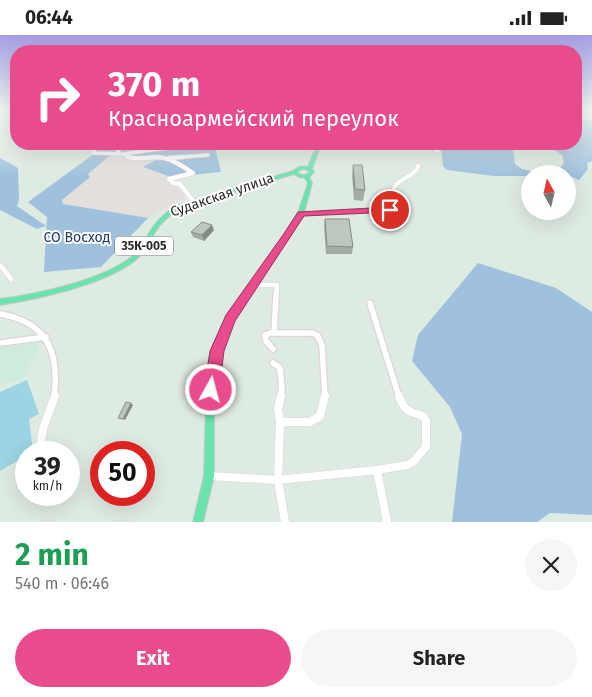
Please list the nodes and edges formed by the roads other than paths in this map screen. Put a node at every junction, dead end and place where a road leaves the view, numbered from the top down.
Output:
1 (95, 150) edge
2 (119, 150) edge
3 (152, 150) edge
4 (316, 151) edge
5 (118, 153) junction
6 (123, 154) junction
7 (208, 155) dead end
8 (168, 159) junction
9 (311, 161) junction
10 (418, 166) dead end
11 (303, 168) junction
12 (310, 169) junction
13 (295, 172) junction
14 (307, 176) junction
15 (194, 201) junction
16 (301, 213) junction
17 (0, 265) edge
18 (11, 279) dead end
19 (253, 285) junction
20 (0, 302) edge
21 (370, 303) dead end
22 (0, 314) edge
23 (274, 333) junction
24 (46, 337) junction
25 (0, 343) edge
26 (273, 349) dead end
27 (273, 363) dead end
28 (280, 422) junction
29 (41, 441) edge
30 (376, 471) junction
31 (209, 476) junction
32 (278, 480) junction
33 (198, 522) edge
34 (284, 522) edge
35 (387, 522) edge

1 - 5 street
2 - 5 street
3 - 6 street
4 - 9 main road, 35К-005
5 - 6 street
6 - 8 street
7 - 8 street
8 - 15 street
9 - 11 main road, 35К-005
9 - 12 main road, 35К-005
10 - 16 street
11 - 12 main road
11 - 13 main road, 35К-005
12 - 14 main road, 35К-005
13 - 14 main road
13 - 15 main road, Судакская улица / 35К-005
14 - 16 main road
15 - 20 main road, Судакская улица / 35К-005
16 - 19 main road
17 - 18 street
19 - 23 street
19 - 31 main road
21 - 30 street
22 - 24 street
23 - 26 street
23 - 28 street
24 - 25 street
24 - 29 street
27 - 28 street
28 - 32 street
30 - 32 street
30 - 35 street
31 - 32 street
31 - 33 main road
32 - 34 street

